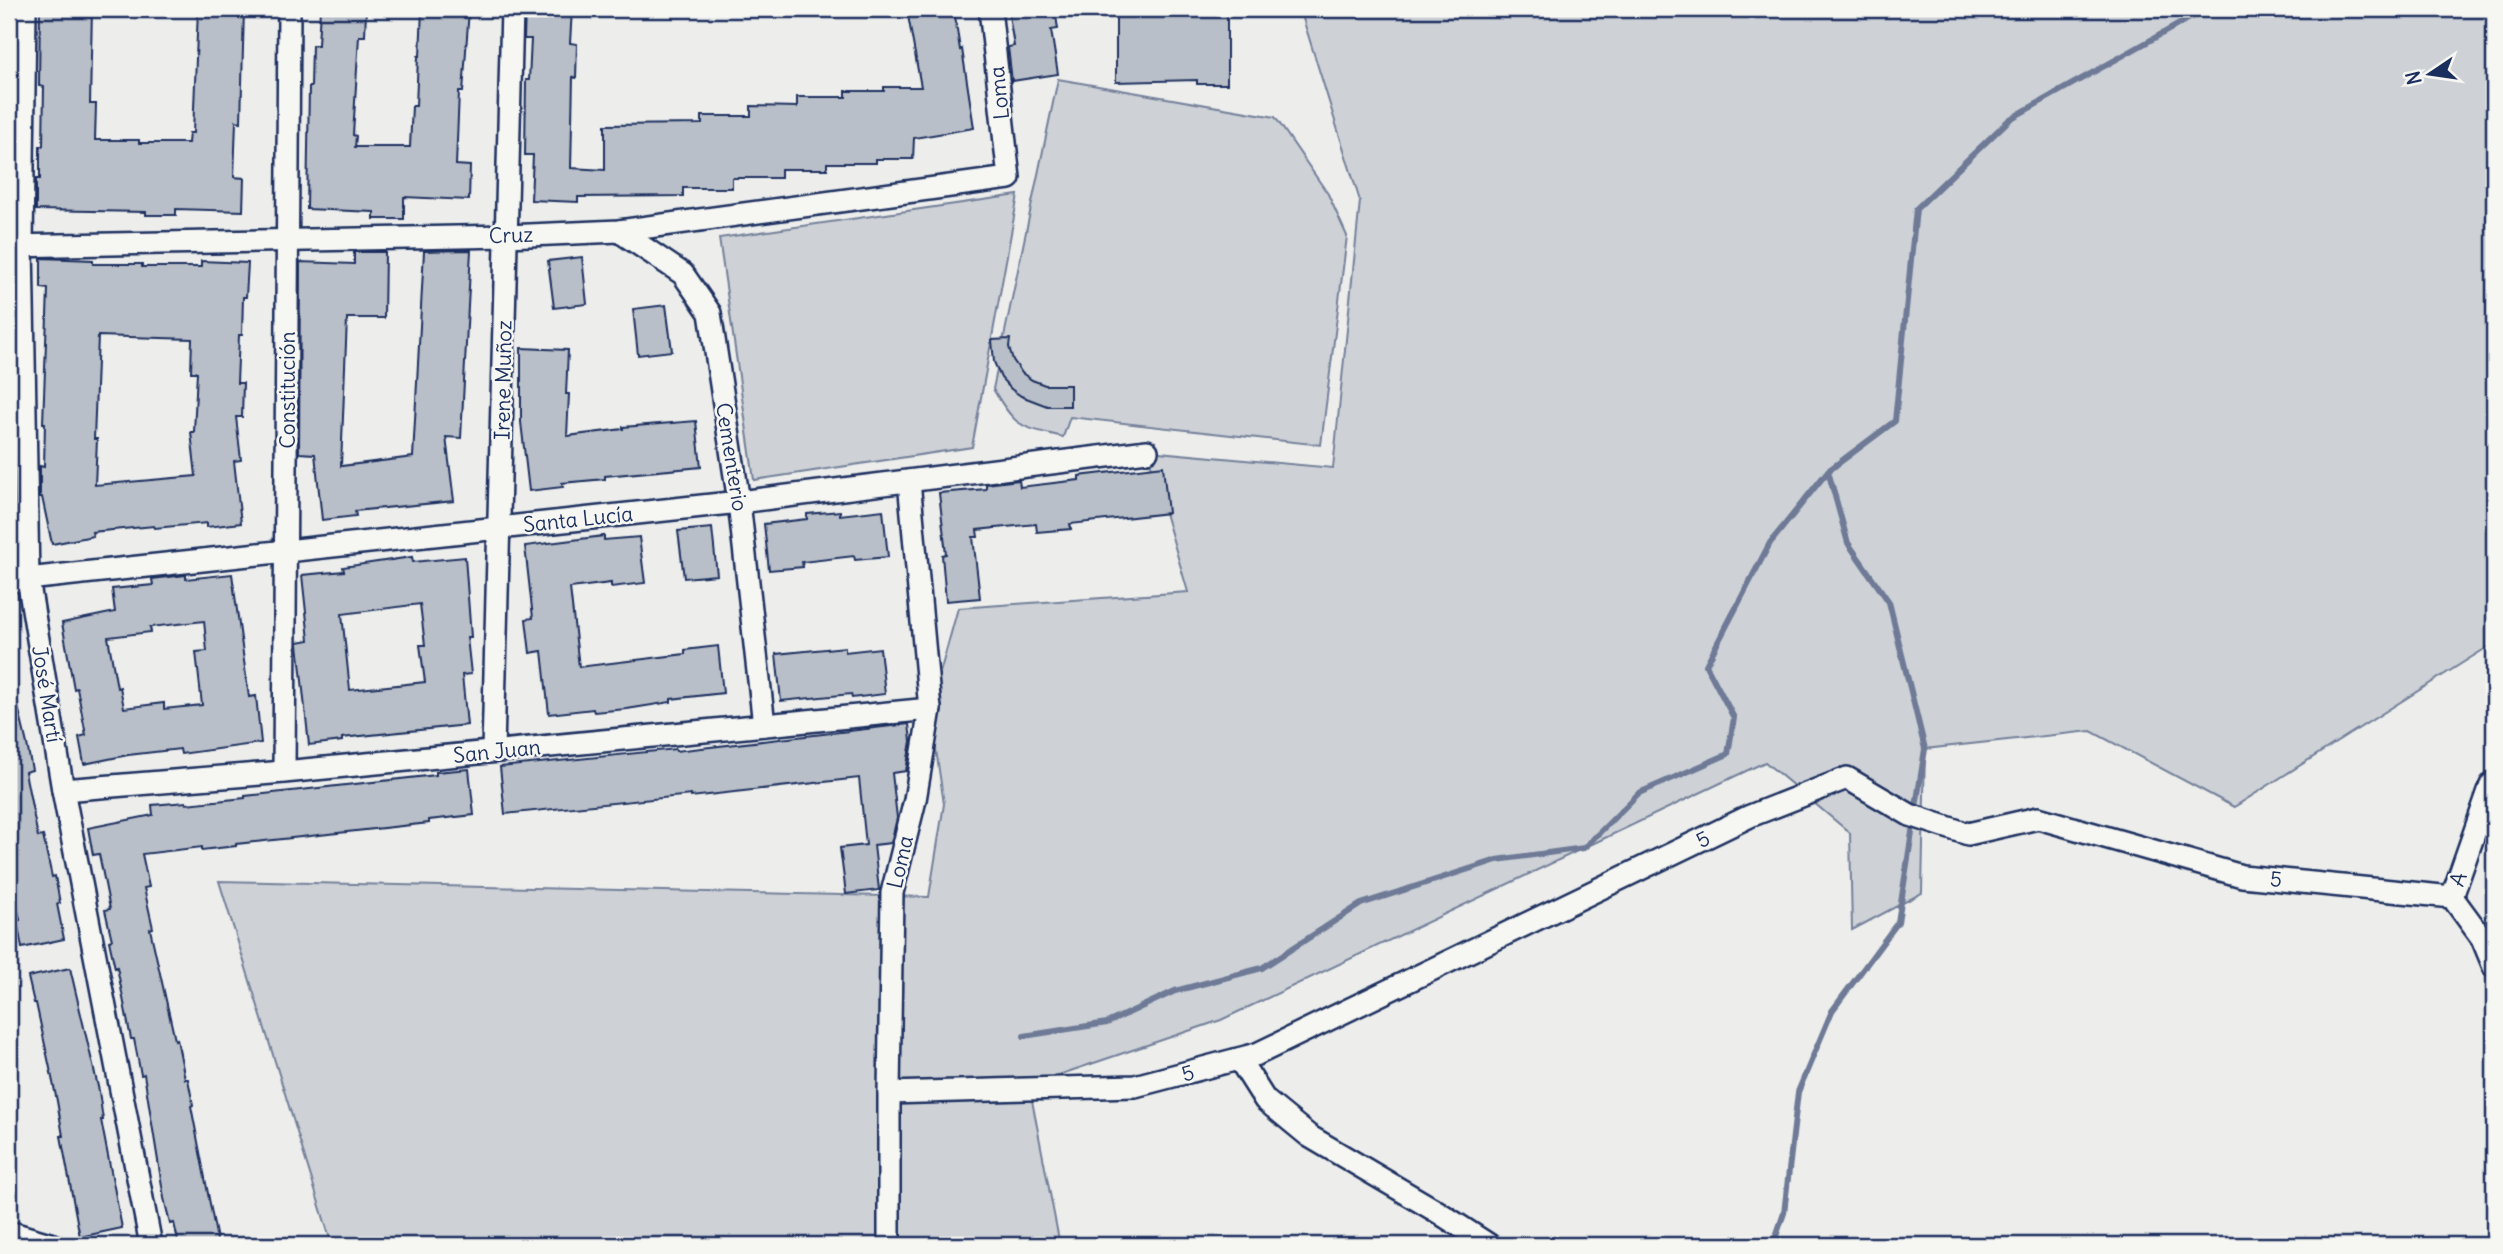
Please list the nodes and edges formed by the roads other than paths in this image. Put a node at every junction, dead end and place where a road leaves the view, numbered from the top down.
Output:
1 (25, 9) edge
2 (289, 9) edge
3 (512, 9) edge
4 (990, 9) edge
5 (1009, 177) joint
6 (619, 231) junction
7 (507, 236) junction
8 (288, 240) junction
9 (15, 246) edge
10 (1147, 452) dead end
11 (909, 481) junction
12 (739, 502) junction
13 (499, 527) junction
14 (286, 551) junction
15 (19, 580) edge
16 (930, 709) junction
17 (764, 725) junction
18 (493, 751) junction
19 (284, 772) junction
20 (2494, 782) edge
21 (63, 790) junction
22 (2452, 897) junction
23 (2488, 936) edge
24 (2494, 967) edge
25 (1239, 1059) junction
26 (889, 1093) junction
27 (9, 1232) edge
28 (53, 1245) edge
29 (151, 1245) edge
30 (889, 1245) edge
31 (1489, 1245) edge

1 - 9 street, José Martí
2 - 8 street, Constitución
3 - 7 street, Irene Muñoz
4 - 5 street, Loma
5 - 6 street, Cruz
6 - 7 street, Cruz
6 - 12 street, Cementerio
7 - 8 street, Cruz
7 - 13 street, Irene Muñoz
8 - 9 street, Cruz
8 - 14 street, Constitución
9 - 15 street, José Martí
10 - 11 street, Santa Lucía
11 - 12 street, Santa Lucía
11 - 16 street, Loma
12 - 13 street, Santa Lucía
12 - 17 street, Cementerio
13 - 14 street, Santa Lucía
13 - 18 street, Irene Muñoz
14 - 15 street, Santa Lucía
14 - 19 street, Constitución
15 - 21 street, José Martí
16 - 17 street, San Juan
16 - 26 street, Loma
17 - 18 street, San Juan
18 - 19 street, San Juan
19 - 21 street, San Juan
20 - 22 street, A
21 - 29 street, José Martí
22 - 23 street
22 - 25 street, 5
23 - 24 street
25 - 26 street, 5
25 - 31 street
26 - 30 street, Loma
27 - 28 street

